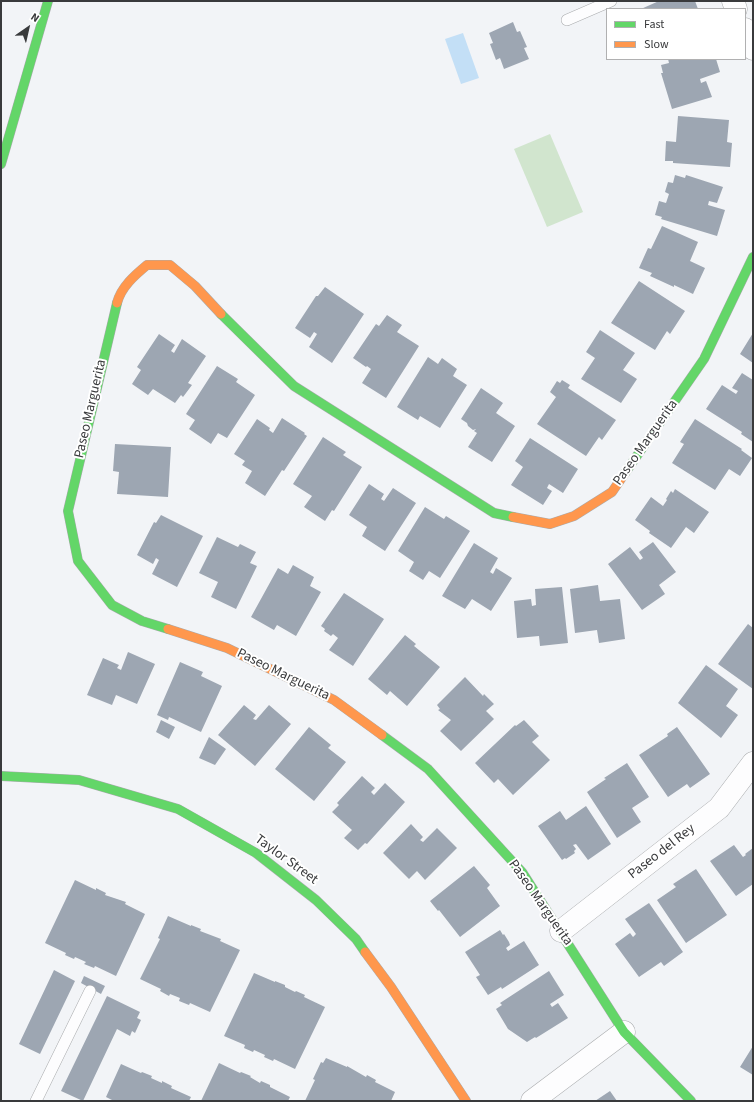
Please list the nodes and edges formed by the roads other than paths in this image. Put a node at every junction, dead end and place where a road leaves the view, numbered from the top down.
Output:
1 (48, 1) edge
2 (611, 1) edge
3 (567, 20) dead end
4 (746, 32) edge
5 (753, 49) edge
6 (1, 164) edge
7 (753, 257) edge
8 (753, 763) edge
9 (1, 776) edge
10 (561, 931) junction
11 (90, 991) dead end
12 (624, 1032) junction
13 (36, 1101) edge
14 (466, 1101) edge
15 (532, 1101) edge
16 (691, 1101) edge

1 - 6 street
2 - 3 lane
4 - 5 street
7 - 10 street, Paseo Marguerita
8 - 10 street, Paseo del Rey
9 - 14 street, Taylor Street
10 - 12 street, Paseo Marguerita
11 - 13 lane
12 - 15 street
12 - 16 street, Paseo Marguerita

